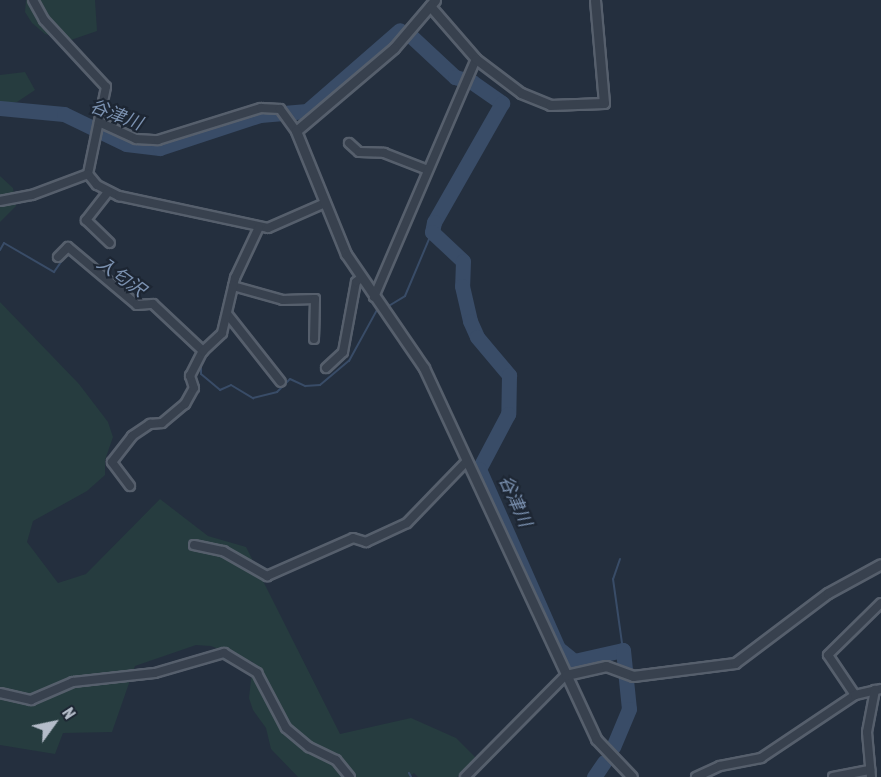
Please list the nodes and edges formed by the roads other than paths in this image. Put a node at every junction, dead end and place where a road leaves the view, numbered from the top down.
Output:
1 (33, 0) edge
2 (595, 0) edge
3 (432, 3) edge
4 (476, 59) junction
5 (99, 122) junction
6 (296, 131) junction
7 (349, 143) dead end
8 (428, 170) junction
9 (88, 174) junction
10 (108, 192) junction
11 (0, 201) edge
12 (325, 203) junction
13 (259, 227) junction
14 (110, 243) dead end
15 (58, 257) dead end
16 (361, 278) junction
17 (233, 286) junction
18 (374, 297) junction
19 (228, 315) junction
20 (315, 339) dead end
21 (203, 351) junction
22 (326, 368) dead end
23 (281, 382) dead end
24 (466, 462) junction
25 (130, 486) dead end
26 (194, 545) dead end
27 (881, 564) edge
28 (881, 603) edge
29 (566, 675) junction
30 (878, 689) edge
31 (0, 693) edge
32 (855, 695) junction
33 (870, 774) edge
34 (350, 777) edge
35 (465, 777) edge
36 (632, 777) edge
37 (696, 777) edge
38 (833, 777) edge

1 - 5 street
2 - 4 street
3 - 4 street
3 - 6 street
4 - 8 street
5 - 6 street
5 - 9 street
6 - 12 street
7 - 8 street
8 - 18 street
9 - 10 street
9 - 11 street
10 - 13 street
10 - 14 street
12 - 13 street
12 - 16 street
13 - 17 street
15 - 21 street
16 - 18 street
16 - 22 street
17 - 19 street
17 - 20 street
18 - 24 street
19 - 21 street
19 - 23 street
21 - 25 street
24 - 26 street
24 - 29 street
27 - 29 street
28 - 32 street
29 - 35 street
29 - 36 street
30 - 32 street
30 - 33 street
31 - 34 street
32 - 37 street
33 - 38 street

